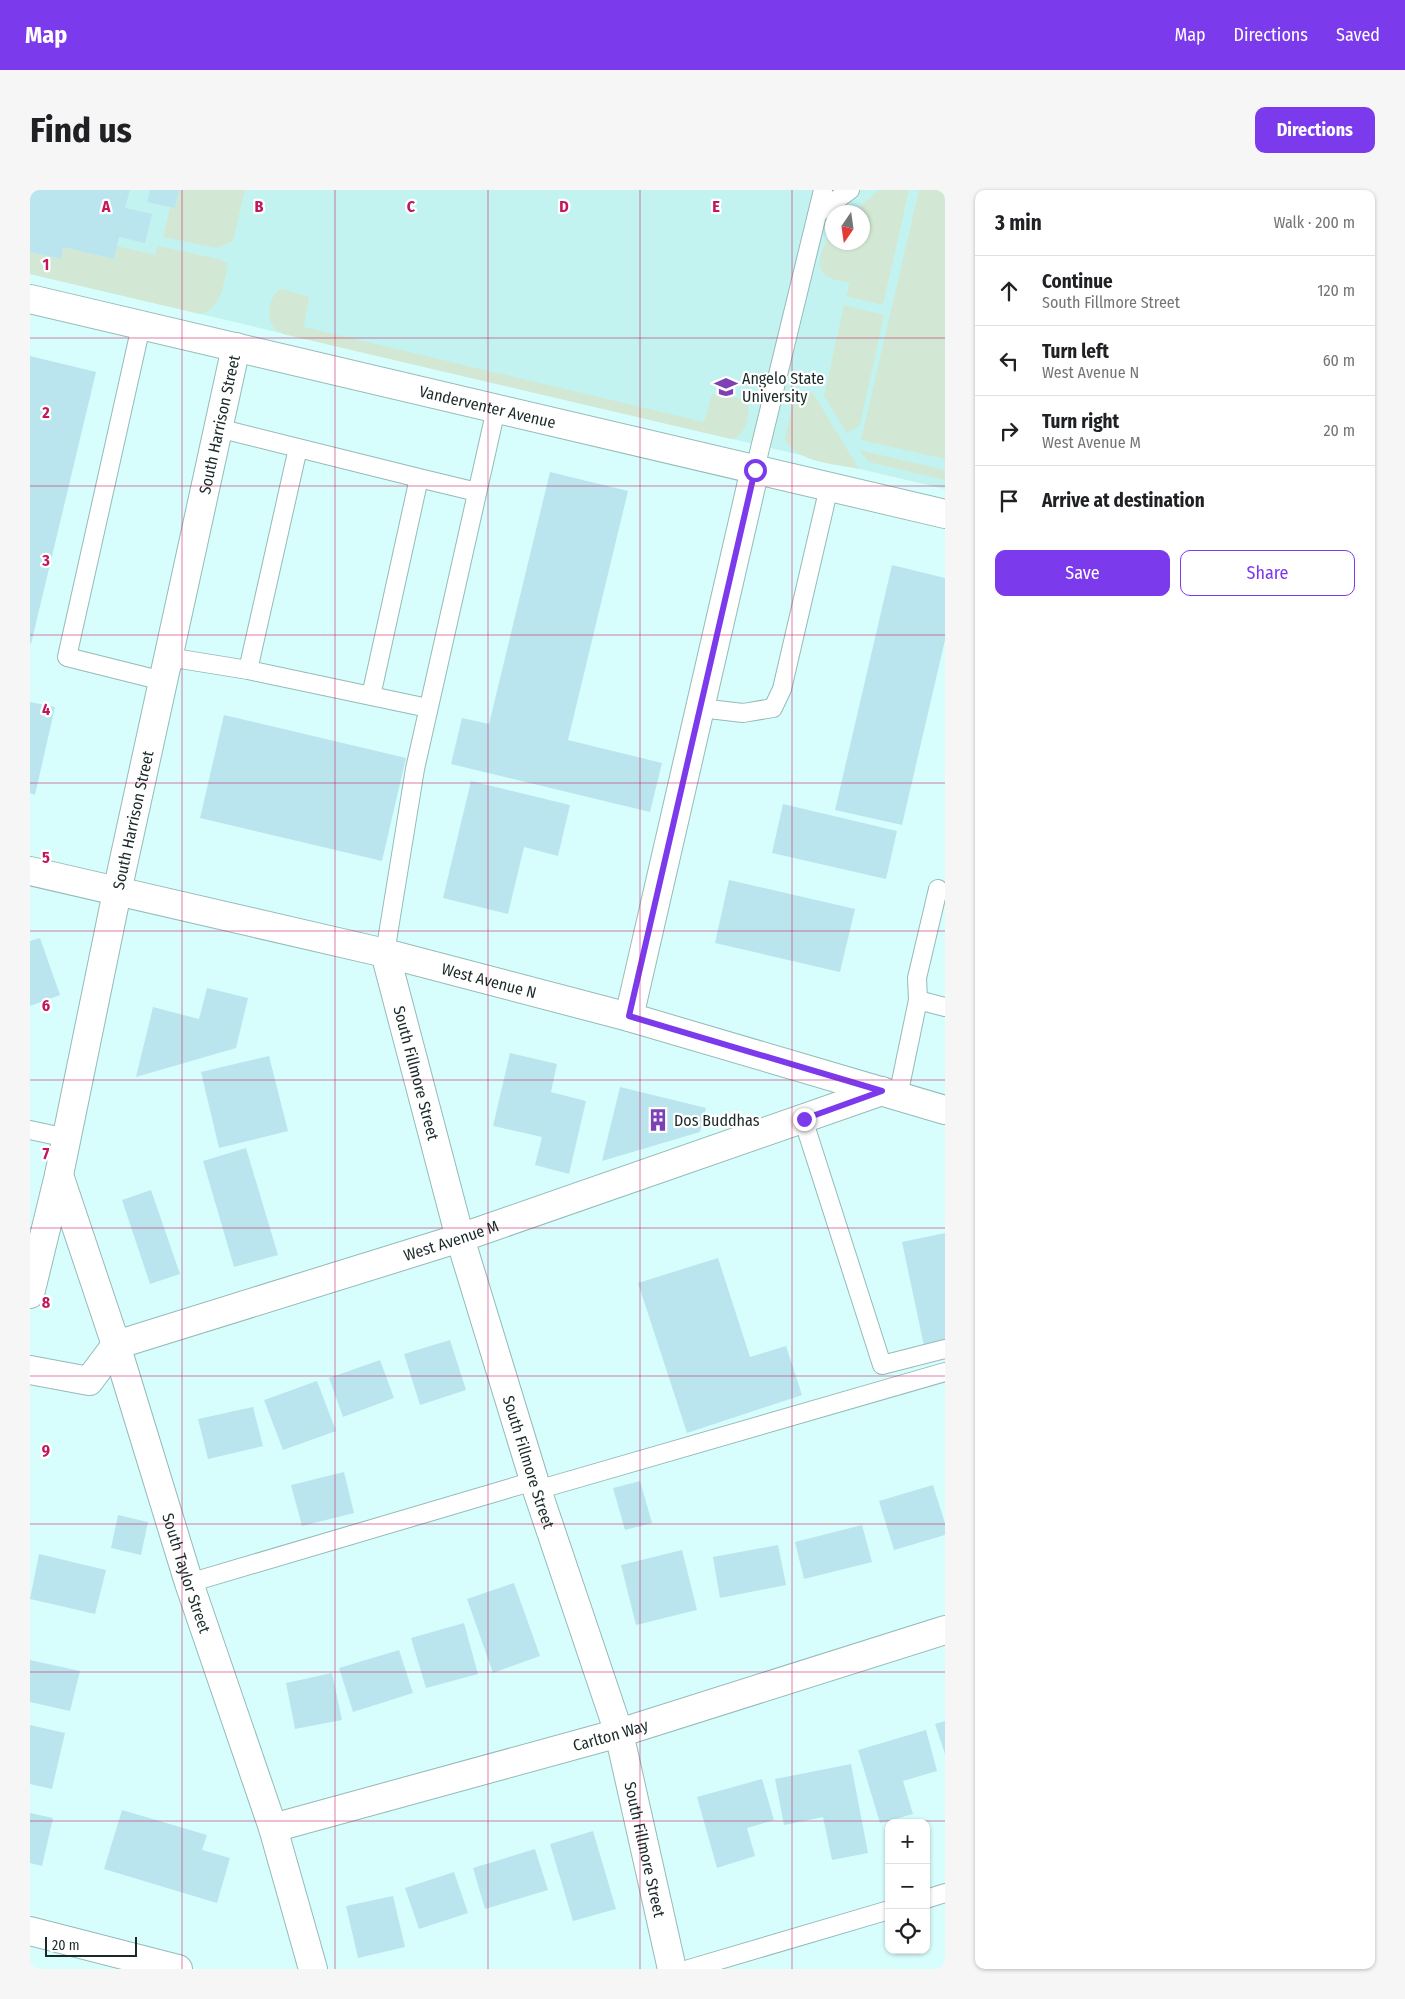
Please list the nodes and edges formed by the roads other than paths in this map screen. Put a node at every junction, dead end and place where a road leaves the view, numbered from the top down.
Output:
1 (823, 190) edge
2 (850, 190) edge
3 (817, 214) junction
4 (30, 299) edge
5 (141, 326) junction
6 (236, 348) junction
7 (496, 409) junction
8 (218, 428) junction
9 (298, 448) junction
10 (755, 470) junction
11 (419, 478) junction
12 (830, 487) junction
13 (477, 492) junction
14 (945, 514) edge
15 (166, 669) junction
16 (248, 670) junction
17 (371, 696) junction
18 (428, 708) junction
19 (700, 708) junction
20 (30, 871) edge
21 (938, 889) dead end
22 (117, 892) junction
23 (385, 953) junction
24 (918, 1000) junction
25 (945, 1007) edge
26 (629, 1016) junction
27 (890, 1094) junction
28 (945, 1110) edge
29 (804, 1119) junction
30 (30, 1130) edge
31 (67, 1138) junction
32 (59, 1175) junction
33 (460, 1238) junction
34 (30, 1294) edge
35 (116, 1345) junction
36 (945, 1349) edge
37 (30, 1370) edge
38 (945, 1372) edge
39 (536, 1486) junction
40 (189, 1583) junction
41 (945, 1630) edge
42 (619, 1732) junction
43 (273, 1828) junction
44 (945, 1893) edge
45 (930, 1898) edge
46 (885, 1911) edge
47 (30, 1931) edge
48 (150, 1966) edge
49 (178, 1969) edge
50 (313, 1969) edge
51 (672, 1969) edge
52 (689, 1969) edge

1 - 3 lane
2 - 3 lane
3 - 10 lane
4 - 5 street, Vanderventer Avenue
5 - 6 street, Vanderventer Avenue
5 - 15 lane
6 - 7 street, Vanderventer Avenue
6 - 8 street, South Harrison Street
7 - 10 street, Vanderventer Avenue
7 - 13 lane
8 - 9 lane
8 - 15 street, South Harrison Street
9 - 11 lane
9 - 16 lane
10 - 12 street, Vanderventer Avenue
10 - 19 street
11 - 13 lane
11 - 17 lane
12 - 14 street, Vanderventer Avenue
12 - 19 lane
13 - 18 lane
15 - 16 lane
15 - 22 street, South Harrison Street
16 - 17 lane
17 - 18 lane
18 - 23 lane
19 - 26 street
20 - 22 street, West Avenue N
21 - 24 lane
22 - 23 street, West Avenue N
22 - 31 street, South Harrison Street
23 - 26 street, West Avenue N
23 - 33 street, South Fillmore Street
24 - 25 lane
24 - 27 lane
26 - 27 street, West Avenue N
27 - 28 street, West Avenue N
27 - 29 street, West Avenue M
29 - 33 street, West Avenue M
29 - 36 lane
30 - 31 lane
31 - 32 street, South Harrison Street
32 - 34 street, South Harrison Street
32 - 35 street, South Taylor Street
33 - 35 street, West Avenue M
33 - 39 street, South Fillmore Street
35 - 37 street
35 - 40 street, South Taylor Street
38 - 39 lane
39 - 40 lane
39 - 42 street, South Fillmore Street
40 - 43 street, South Taylor Street
41 - 42 street, Carlton Way
42 - 43 street, Carlton Way
42 - 51 street, South Fillmore Street
43 - 50 street, South Taylor Street
44 - 45 lane
46 - 52 lane
47 - 48 street
48 - 49 street

